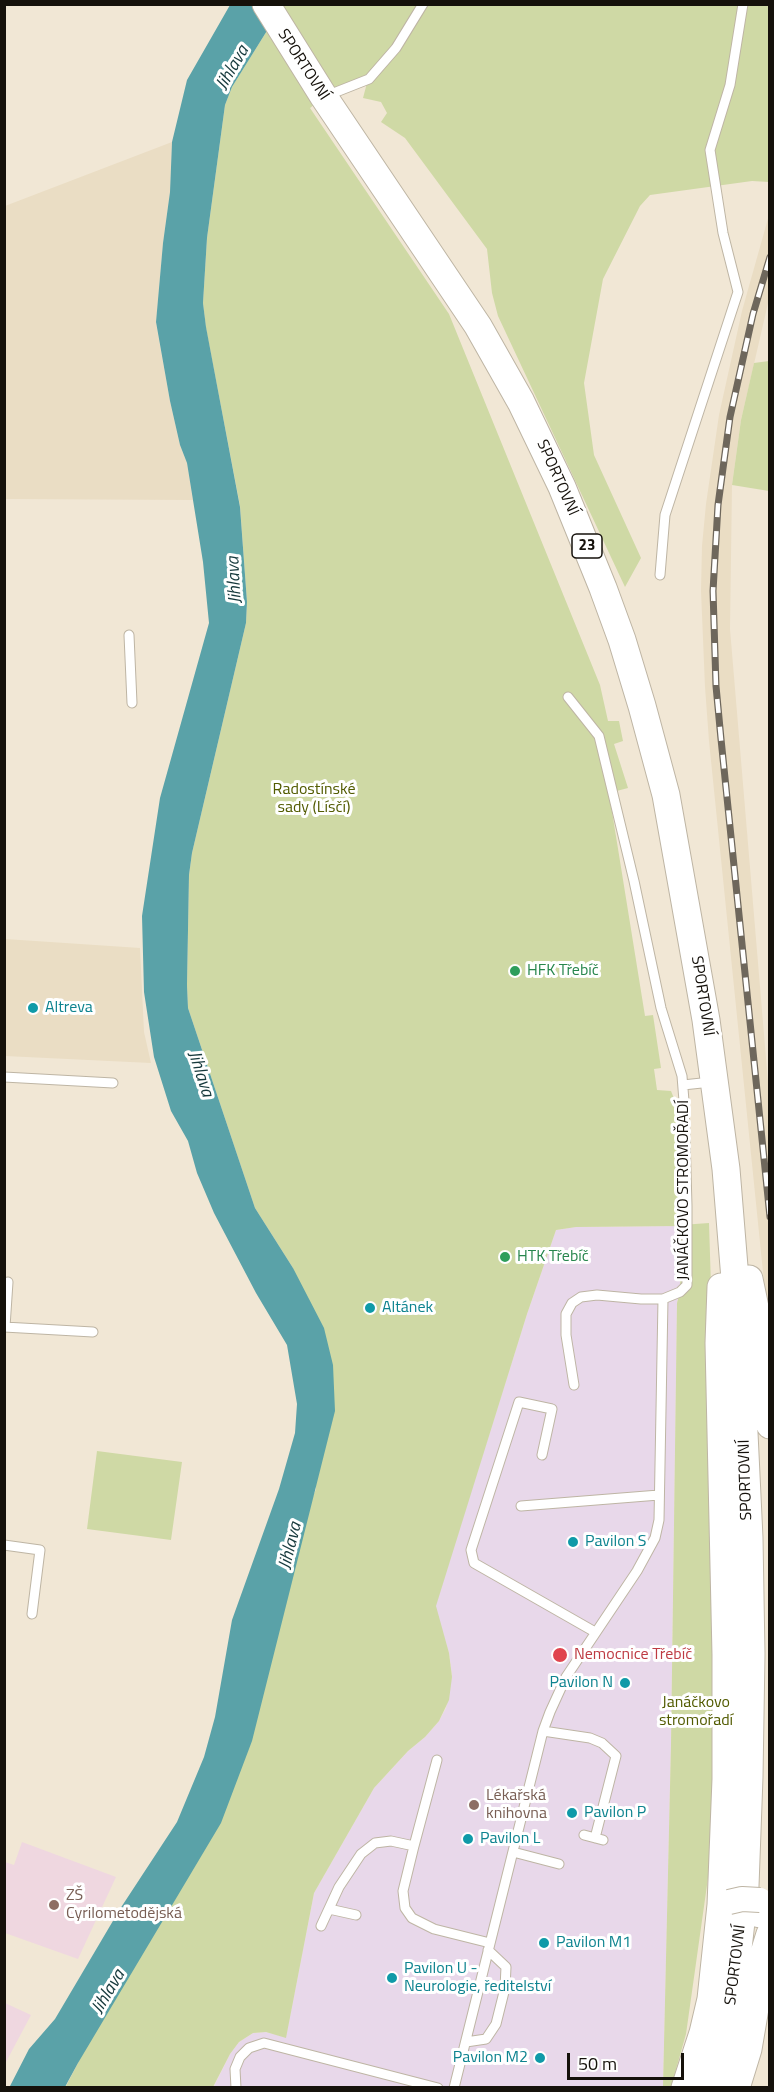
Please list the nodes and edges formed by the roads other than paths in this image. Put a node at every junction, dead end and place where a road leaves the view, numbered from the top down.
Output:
1 (266, 4) edge
2 (423, 4) edge
3 (743, 4) edge
4 (324, 97) junction
5 (660, 575) dead end
6 (129, 635) dead end
7 (568, 697) dead end
8 (132, 703) dead end
9 (4, 1077) edge
10 (714, 1081) junction
11 (113, 1083) dead end
12 (683, 1085) junction
13 (726, 1169) junction
14 (8, 1282) dead end
15 (663, 1299) junction
16 (5, 1327) edge
17 (93, 1332) dead end
18 (574, 1385) dead end
19 (770, 1425) edge
20 (542, 1455) dead end
21 (659, 1495) junction
22 (521, 1506) dead end
23 (4, 1545) edge
24 (32, 1614) dead end
25 (595, 1632) junction
26 (543, 1731) junction
27 (436, 1760) dead end
28 (584, 1835) dead end
29 (414, 1846) junction
30 (513, 1852) junction
31 (559, 1864) dead end
32 (726, 1905) junction
33 (329, 1909) junction
34 (765, 1913) edge
35 (356, 1915) dead end
36 (321, 1926) dead end
37 (489, 1946) junction
38 (465, 2042) junction
39 (236, 2088) edge
40 (438, 2088) edge
41 (454, 2088) edge
42 (685, 2088) edge
43 (710, 2088) edge
44 (736, 2088) edge

1 - 4 main road, SPORTOVNÍ / 23
2 - 4 lane
3 - 5 lane
4 - 10 main road, SPORTOVNÍ / 23
6 - 8 lane
7 - 12 lane, JANÁČKOVO STROMOŘADÍ
9 - 11 lane
10 - 12 lane
10 - 13 main road, SPORTOVNÍ / 23
12 - 15 lane, JANÁČKOVO STROMOŘADÍ
13 - 19 main road
13 - 32 main road
13 - 43 main road, SPORTOVNÍ / 23
14 - 16 lane
15 - 18 lane
15 - 21 lane, JANÁČKOVO STROMOŘADÍ
16 - 17 lane
20 - 25 lane
21 - 22 lane
21 - 25 lane, JANÁČKOVO STROMOŘADÍ
23 - 24 lane
25 - 26 lane, JANÁČKOVO STROMOŘADÍ
26 - 28 lane
26 - 30 lane, JANÁČKOVO STROMOŘADÍ
27 - 29 lane
29 - 33 lane
29 - 37 lane
30 - 31 lane
30 - 37 lane, JANÁČKOVO STROMOŘADÍ
32 - 34 main road
32 - 42 main road
33 - 35 lane
33 - 36 lane
34 - 44 main road
37 - 38 lane, JANÁČKOVO STROMOŘADÍ
37 - 38 lane
38 - 41 lane, JANÁČKOVO STROMOŘADÍ
39 - 40 lane

